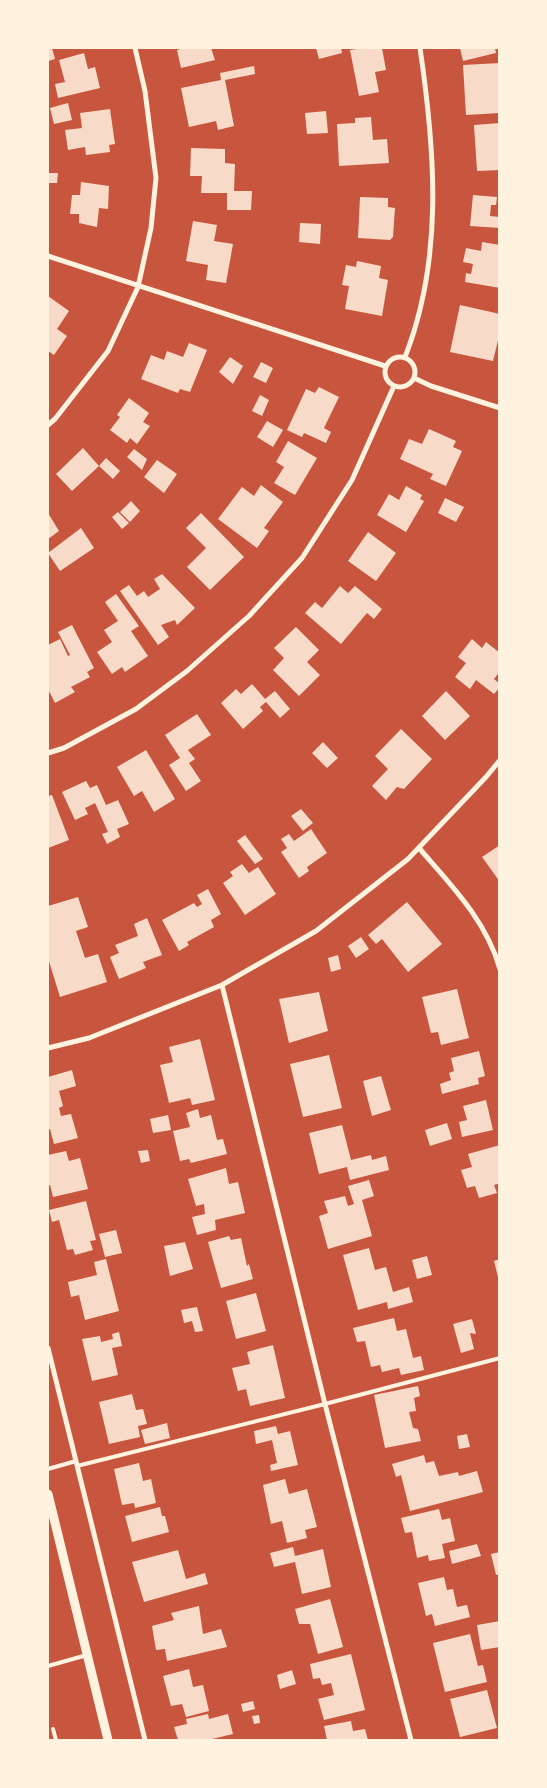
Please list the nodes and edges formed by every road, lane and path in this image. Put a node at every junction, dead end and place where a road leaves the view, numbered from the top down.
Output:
1 (135, 48) edge
2 (420, 48) edge
3 (48, 256) edge
4 (138, 287) junction
5 (405, 357) junction
6 (385, 366) junction
7 (414, 378) junction
8 (394, 386) junction
9 (500, 408) edge
10 (48, 425) edge
11 (48, 753) edge
12 (500, 760) edge
13 (419, 848) junction
14 (500, 969) edge
15 (222, 985) junction
16 (48, 1048) edge
17 (48, 1348) edge
18 (500, 1358) edge
19 (325, 1404) junction
20 (76, 1464) junction
21 (48, 1469) edge
22 (48, 1494) edge
23 (87, 1655) junction
24 (48, 1666) edge
25 (53, 1729) dead end
26 (56, 1740) edge
27 (108, 1740) edge
28 (146, 1740) edge
29 (411, 1740) edge

1 - 4 street
2 - 5 street
3 - 4 street
4 - 6 street
4 - 10 street
5 - 6 street
5 - 7 street
6 - 8 street
7 - 8 street
7 - 9 street
8 - 11 street
12 - 13 street
13 - 14 street
13 - 15 street
15 - 16 street
15 - 19 street
17 - 20 street
18 - 19 lane
19 - 20 lane
19 - 29 street
20 - 21 lane
20 - 28 street
22 - 23 street
23 - 24 lane
23 - 27 street
25 - 26 lane

